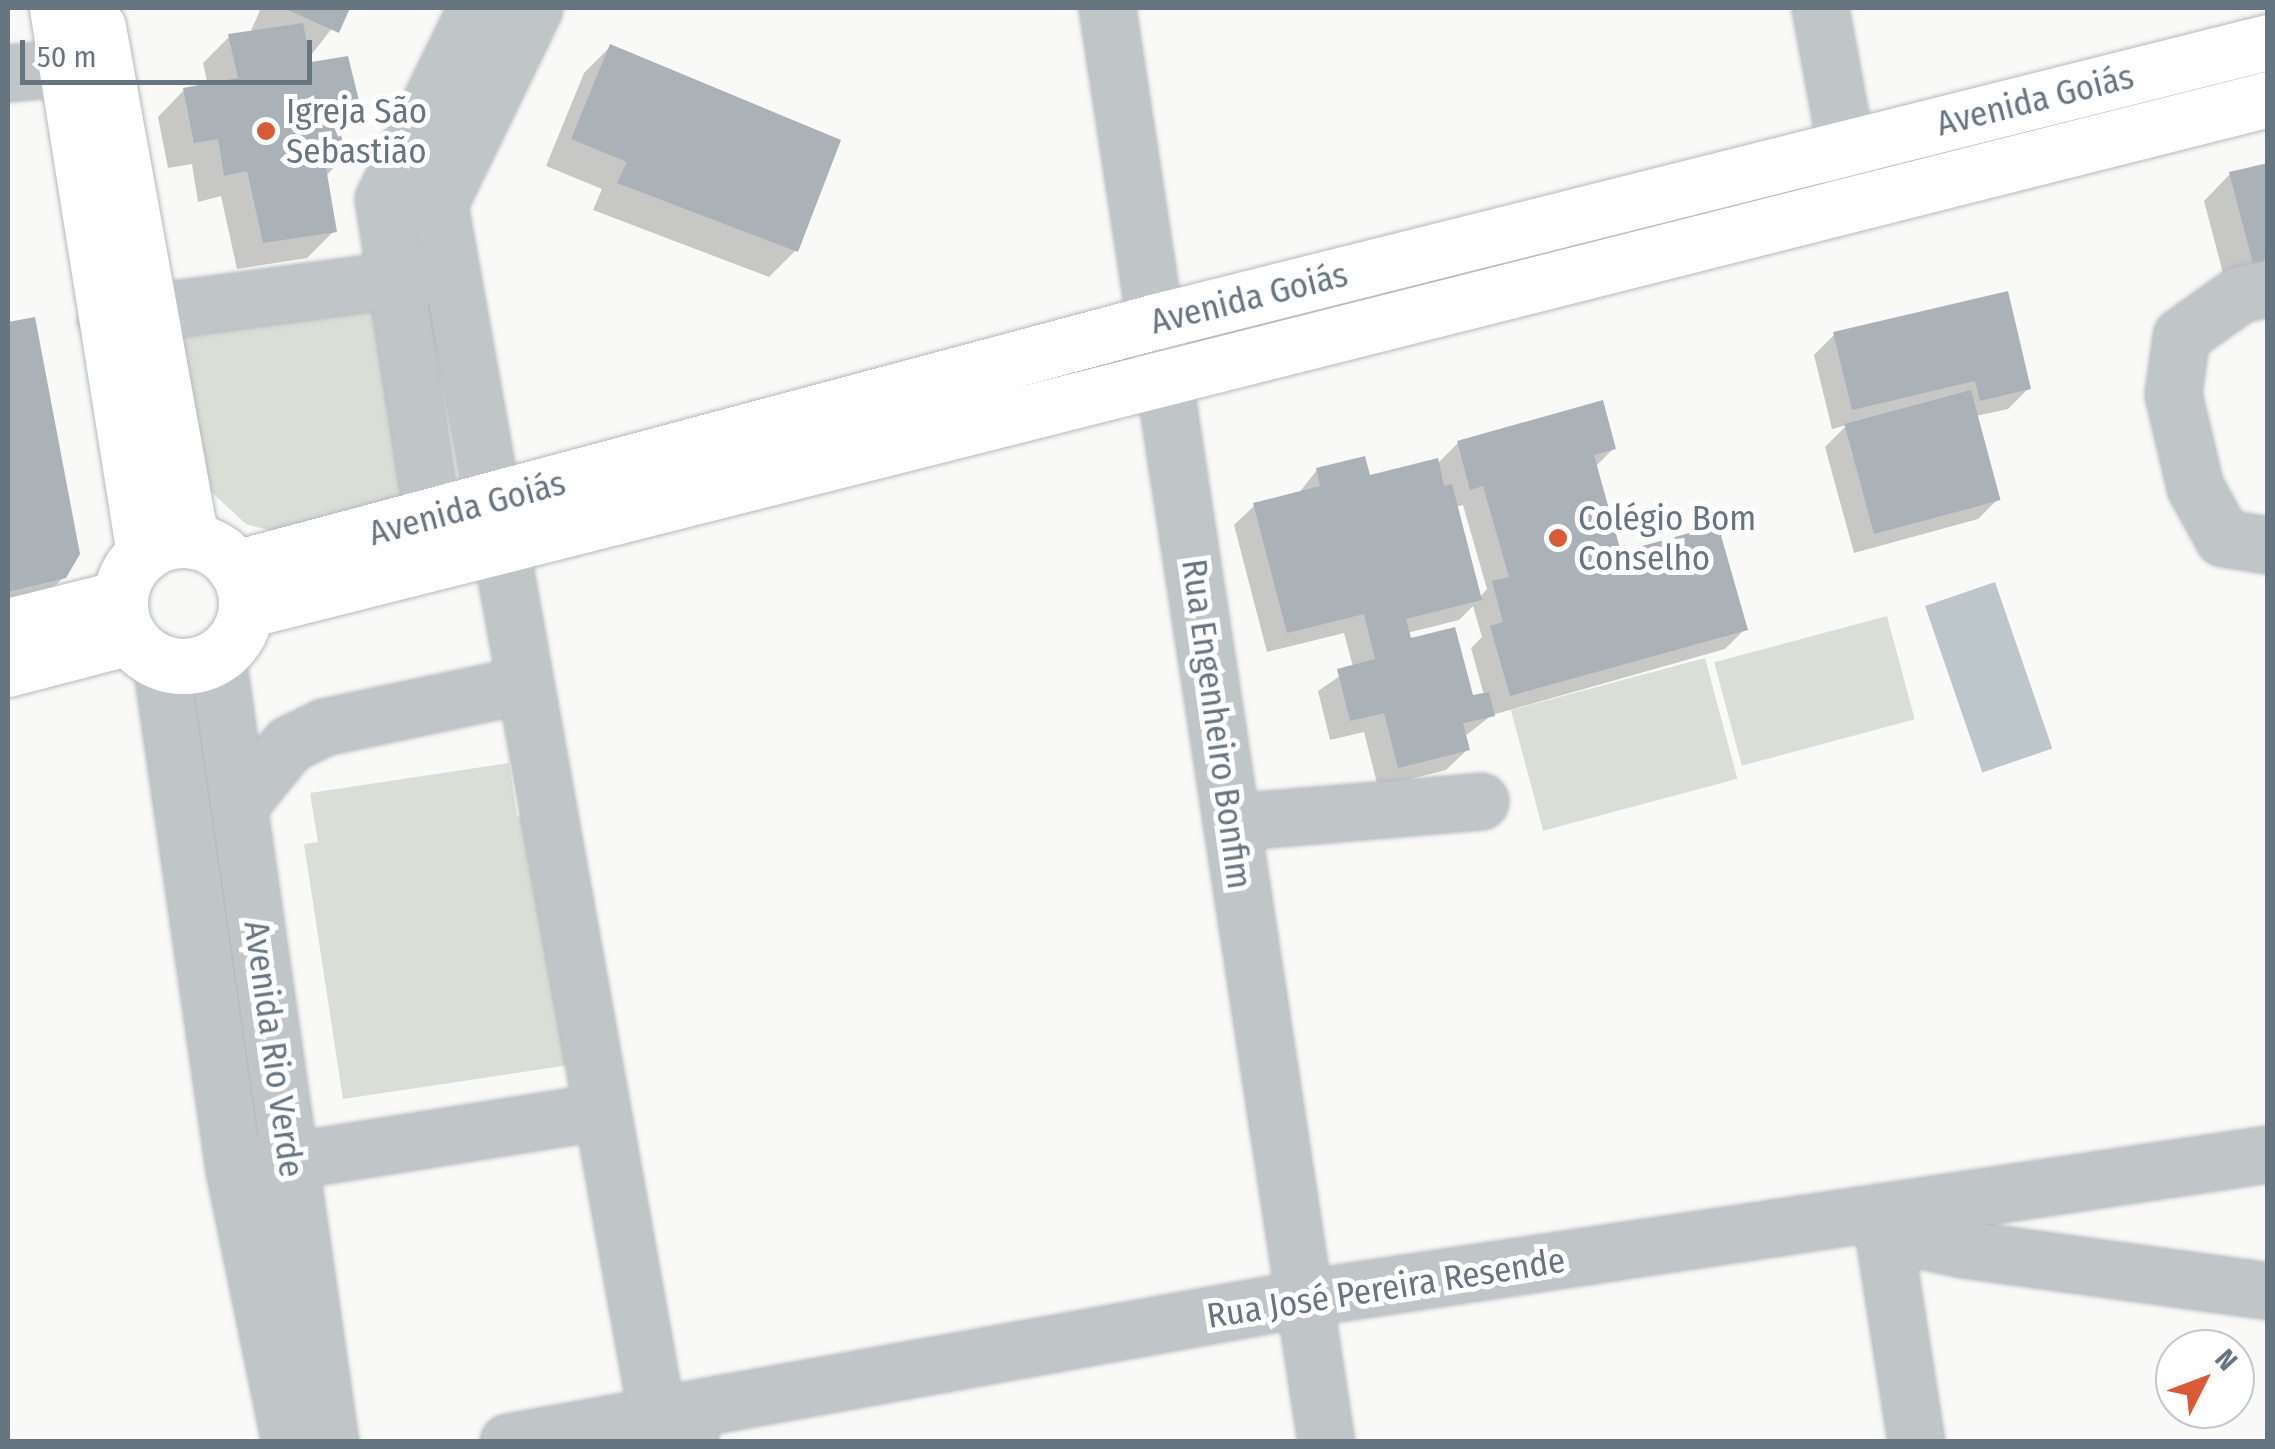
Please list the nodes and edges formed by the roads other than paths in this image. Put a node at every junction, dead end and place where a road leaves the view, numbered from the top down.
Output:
1 (57, 8) edge
2 (96, 8) edge
3 (476, 8) edge
4 (534, 8) edge
5 (1107, 8) edge
6 (1820, 8) edge
7 (2268, 42) edge
8 (85, 66) junction
9 (8, 73) edge
10 (2268, 99) edge
11 (1845, 147) junction
12 (1856, 204) junction
13 (451, 272) junction
14 (395, 281) junction
15 (2268, 288) edge
16 (129, 315) junction
17 (1157, 321) junction
18 (1166, 376) junction
19 (493, 525) junction
20 (434, 540) junction
21 (2268, 545) edge
22 (175, 596) junction
23 (8, 626) edge
24 (218, 657) joint
25 (8, 669) edge
26 (522, 685) junction
27 (1480, 801) dead end
28 (239, 805) junction
29 (1231, 822) junction
30 (598, 1112) junction
31 (2268, 1154) edge
32 (290, 1162) junction
33 (234, 1170) junction
34 (1880, 1212) junction
35 (2268, 1291) edge
36 (1304, 1298) junction
37 (658, 1417) junction
38 (290, 1442) edge
39 (330, 1442) edge
40 (508, 1442) edge
41 (715, 1442) edge
42 (1326, 1442) edge
43 (1916, 1442) edge

1 - 8 main road
2 - 8 main road
3 - 14 street
4 - 13 street
5 - 17 street, Rua Engenheiro Bonfim
6 - 11 street
7 - 11 main road, Avenida Goiás
8 - 9 street
8 - 16 main road
10 - 12 main road, Avenida Goiás
11 - 12 street
11 - 17 main road, Avenida Goiás
12 - 18 main road, Avenida Goiás
13 - 14 street
13 - 19 street
14 - 16 street
14 - 20 street
15 - 21 street
16 - 22 main road
17 - 18 street, Rua Engenheiro Bonfim
17 - 19 main road, Avenida Goiás
18 - 19 main road, Avenida Goiás
18 - 29 street, Rua Engenheiro Bonfim
19 - 20 main road, Avenida Goiás
19 - 26 street
20 - 22 main road, Avenida Goiás
22 - 23 main road, Avenida Goiás
22 - 24 main road
22 - 25 main road, Avenida Goiás
22 - 33 street, Avenida Rio Verde
24 - 28 street, Avenida Rio Verde
26 - 28 street
26 - 30 street
27 - 29 street
28 - 32 street, Avenida Rio Verde
29 - 36 street, Rua Engenheiro Bonfim
30 - 32 street
30 - 37 street
31 - 34 street, Rua José Pereira Resende
32 - 33 street
32 - 39 street, Avenida Rio Verde
33 - 38 street, Avenida Rio Verde
34 - 35 street
34 - 36 street, Rua José Pereira Resende
34 - 43 street
36 - 37 street, Rua José Pereira Resende
36 - 42 street, Rua Engenheiro Bonfim
37 - 40 street, Rua José Pereira Resende
37 - 41 street

